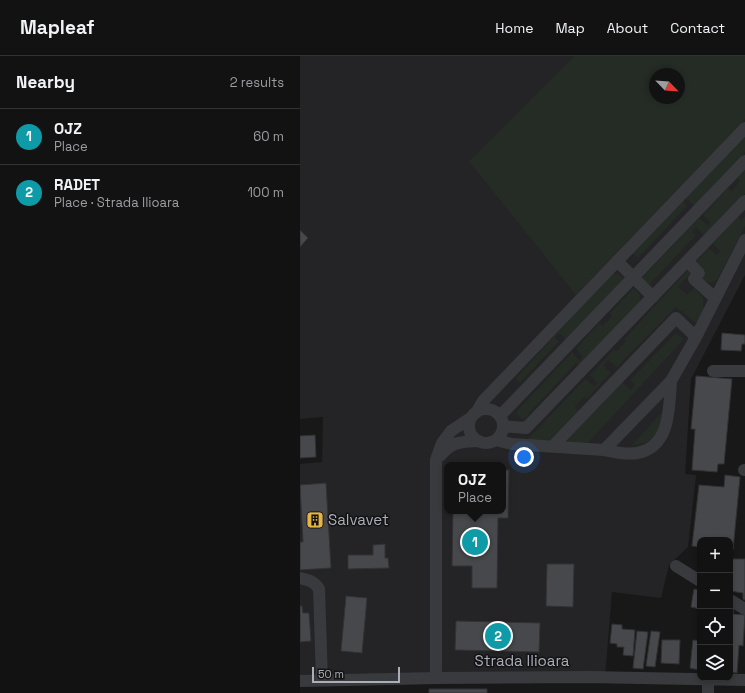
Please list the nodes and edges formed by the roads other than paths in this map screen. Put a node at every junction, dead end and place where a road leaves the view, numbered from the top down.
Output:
1 (745, 128) edge
2 (745, 161) edge
3 (745, 201) edge
4 (745, 240) edge
5 (617, 261) junction
6 (687, 261) junction
7 (634, 277) junction
8 (653, 297) junction
9 (716, 298) junction
10 (696, 337) junction
11 (713, 371) dead end
12 (745, 371) edge
13 (671, 381) junction
14 (474, 415) junction
15 (502, 421) junction
16 (496, 440) junction
17 (479, 441) junction
18 (552, 446) junction
19 (604, 450) junction
20 (436, 460) junction
21 (676, 566) dead end
22 (300, 578) edge
23 (697, 579) edge
24 (733, 602) edge
25 (745, 609) edge
26 (436, 678) junction
27 (697, 679) edge
28 (322, 680) junction
29 (733, 680) edge
30 (745, 680) edge
31 (300, 681) edge
32 (708, 681) edge
33 (708, 693) edge

1 - 5 street
2 - 7 street
3 - 6 street
4 - 9 street
5 - 7 street
5 - 14 street
6 - 8 street
6 - 9 street
7 - 8 street
7 - 15 street
8 - 15 street
9 - 10 street
10 - 13 street
10 - 18 street
11 - 12 street
13 - 19 street
13 - 19 street
14 - 15 street
14 - 17 street
14 - 20 street
15 - 16 street
16 - 17 street
16 - 18 street
17 - 20 street
18 - 19 street
20 - 26 street
21 - 23 street
22 - 28 street
24 - 25 street
26 - 27 street, Strada Ilioara
26 - 28 street, Strada Ilioara
28 - 31 street, Strada Ilioara
29 - 30 street, Strada Ilioara
32 - 33 street

